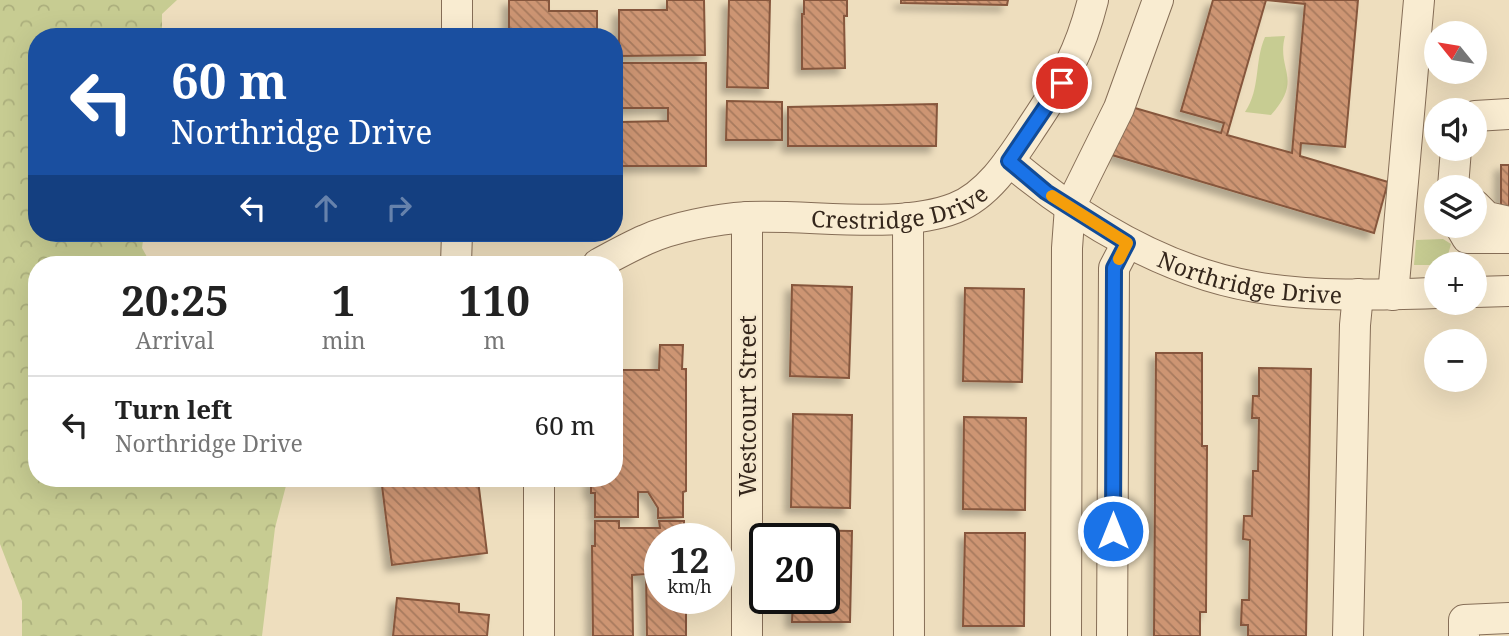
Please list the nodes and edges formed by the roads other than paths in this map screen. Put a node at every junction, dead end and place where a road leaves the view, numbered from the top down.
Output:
1 (457, 0) edge
2 (1093, 0) edge
3 (1158, 0) edge
4 (1419, 0) edge
5 (457, 28) edge
6 (1009, 161) junction
7 (1070, 207) junction
8 (747, 217) junction
9 (1487, 217) edge
10 (908, 218) junction
11 (1509, 222) edge
12 (1509, 238) edge
13 (1127, 243) junction
14 (1464, 243) edge
15 (613, 256) edge
16 (1509, 291) edge
17 (1487, 292) edge
18 (1359, 294) junction
19 (1424, 294) edge
20 (1393, 295) junction
21 (539, 487) edge
22 (1499, 624) edge
23 (539, 636) edge
24 (747, 636) edge
25 (909, 636) edge
26 (1066, 636) edge
27 (1112, 636) edge
28 (1348, 636) edge
29 (1464, 636) edge

1 - 5 street
2 - 6 street, Crestridge Drive
3 - 7 street
4 - 20 street
6 - 7 street, Northridge Drive
6 - 10 street, Crestridge Drive
7 - 13 street, Northridge Drive
7 - 26 street
8 - 10 street, Crestridge Drive
8 - 15 street, Crestridge Drive
8 - 24 street, Westcourt Street
9 - 11 street
10 - 25 street
12 - 14 street
13 - 18 street, Northridge Drive
13 - 27 street
16 - 17 street
18 - 20 street, Northridge Drive
18 - 28 street
19 - 20 street, Northridge Drive
21 - 23 street
22 - 29 street

